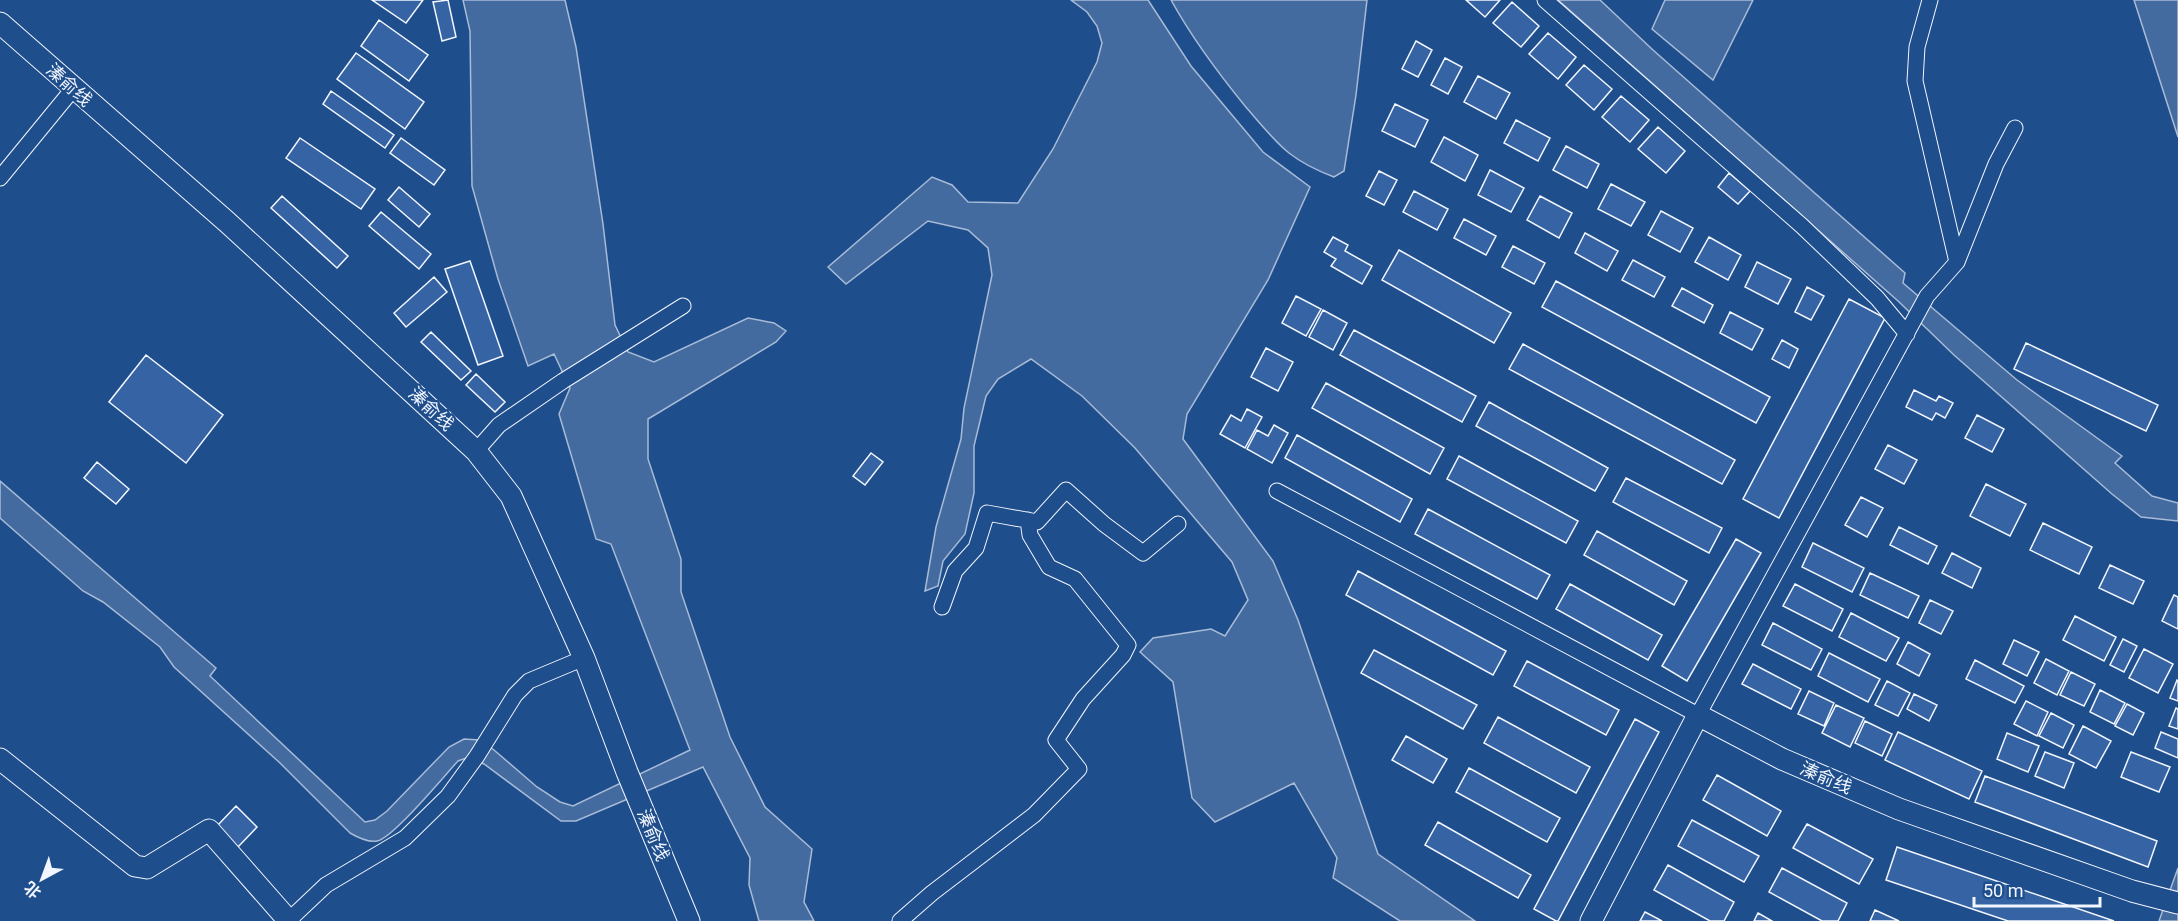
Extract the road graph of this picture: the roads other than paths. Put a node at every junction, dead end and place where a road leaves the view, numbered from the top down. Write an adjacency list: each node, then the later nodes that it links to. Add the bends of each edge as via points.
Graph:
1 (1545, 0): 9 (street, via 1802,226)
2 (1930, 0): 7 (street, via 1917,47 1915,81)
3 (0, 22): 4 (main road, 溱俞线)
4 (73, 89): 6 (street); 10 (main road, 溱俞线, via 227,222)
5 (2015, 128): 7 (street, via 1996,164)
6 (0, 178)
7 (1957, 262): 9 (street, via 1928,296)
8 (683, 306): 10 (street, via 499,425)
9 (1910, 329): 16 (street)
10 (476, 451): 15 (main road, 溱俞线, via 511,496)
11 (1277, 491): 16 (street)
12 (1028, 520): 13 (street, via 1037,522 1066,490 1143,553); 14 (street, via 987,513 976,548 955,571); 21 (street, via 1030,535 1049,567 1075,579 1128,645 1083,699 1056,740 1079,769 1034,815)
13 (1178, 524)
14 (942, 607)
15 (584, 658): 19 (street, via 529,681 515,695 448,796 405,838 326,885); 20 (main road, 溱俞线)
16 (1698, 715): 18 (main road, 溱俞线, via 1782,759 1899,809 2132,891); 22 (main road)
17 (0, 759): 19 (main road, via 135,866 147,868 209,830)
18 (2178, 903)
19 (288, 921)
20 (689, 921)
21 (900, 921)
22 (1591, 921)

